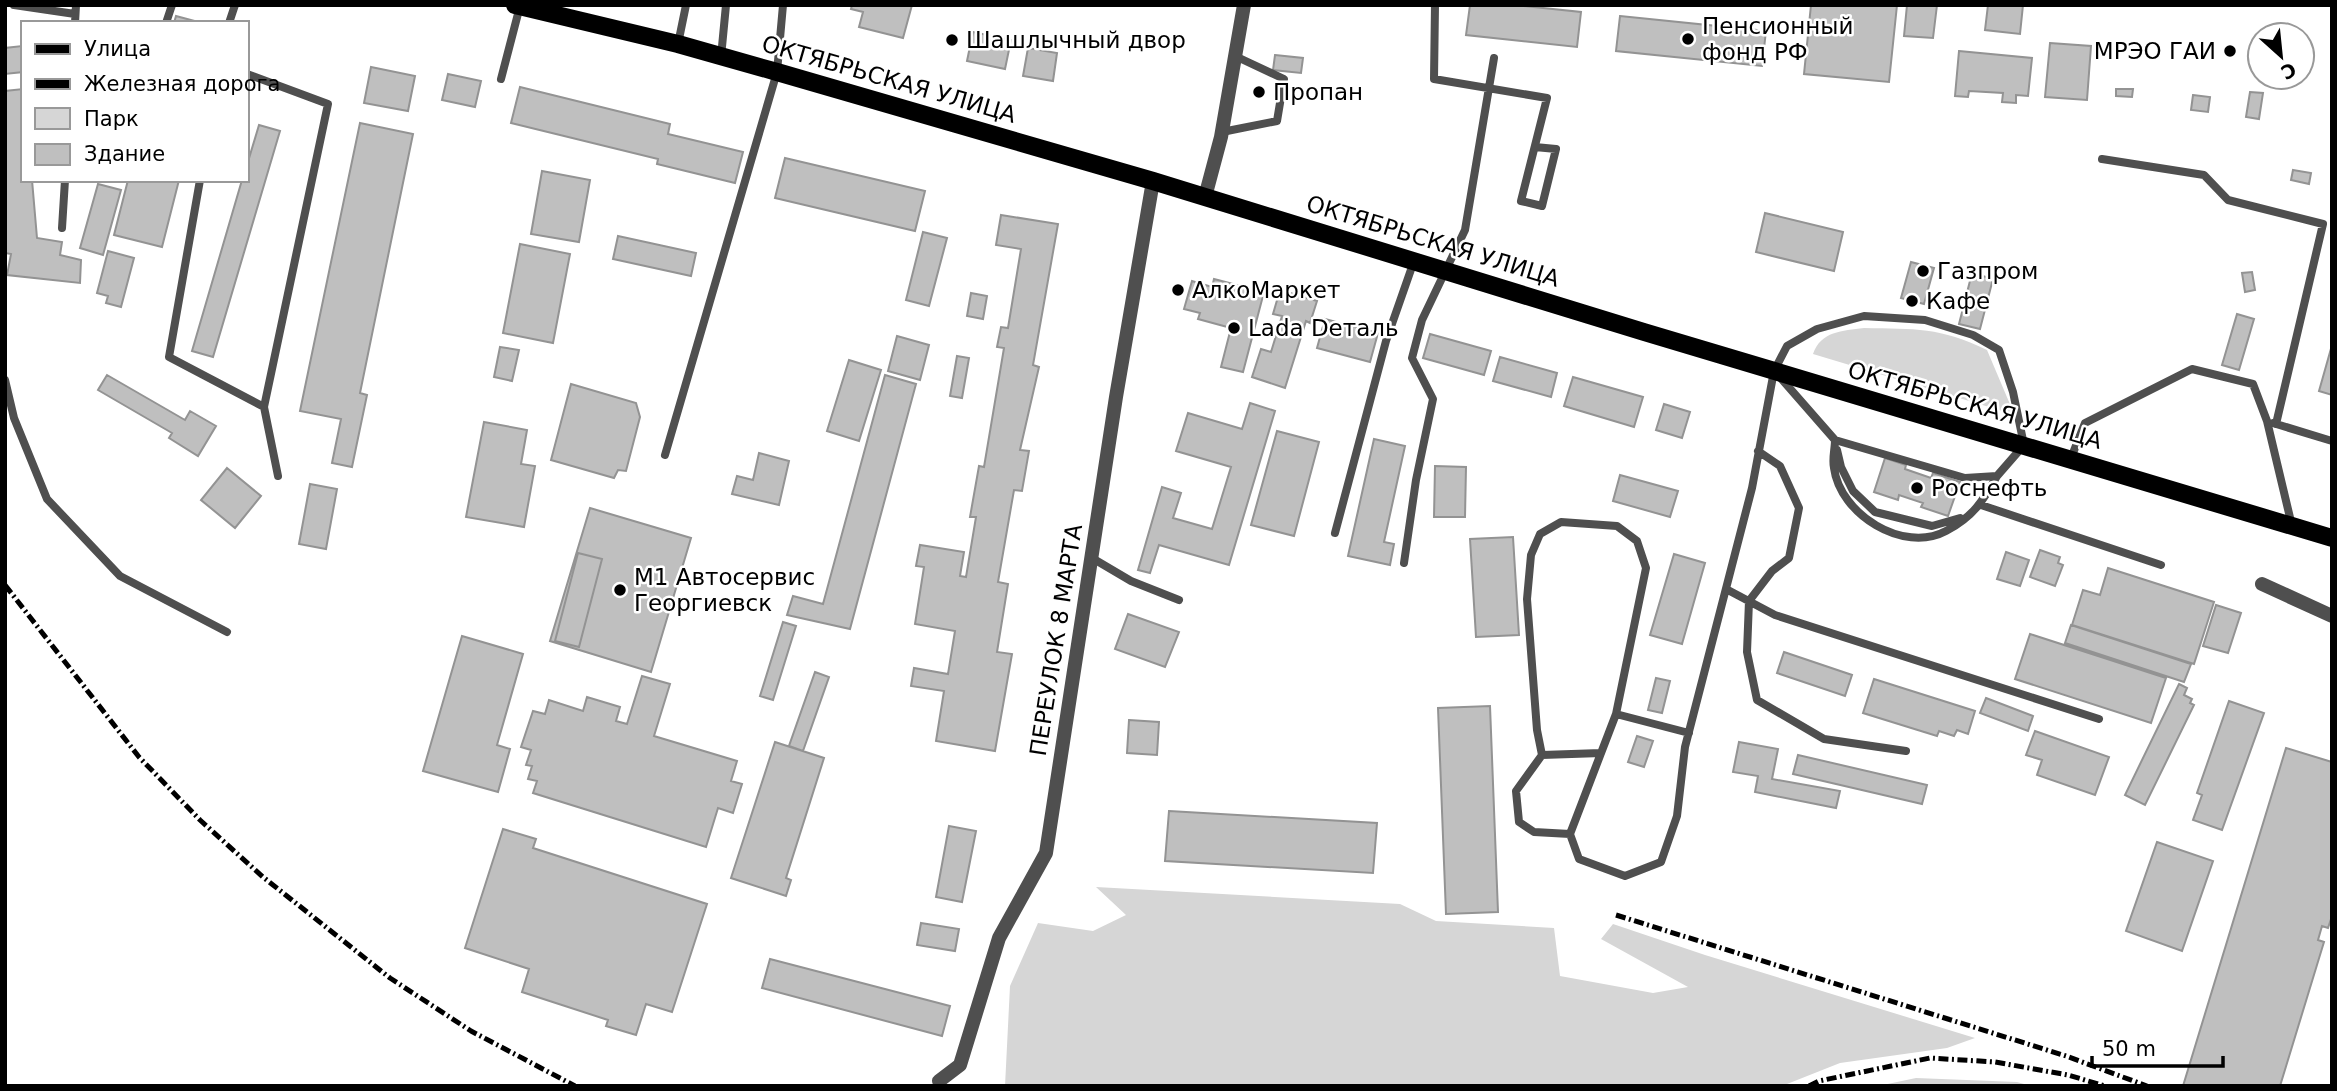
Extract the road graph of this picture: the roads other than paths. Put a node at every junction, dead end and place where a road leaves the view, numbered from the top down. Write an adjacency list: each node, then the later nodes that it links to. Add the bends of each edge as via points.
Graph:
1 (14, 5): 8 (lane)
2 (686, 5): 9 (lane)
3 (726, 5): 11 (lane)
4 (783, 5): 13 (lane)
5 (1244, 5): 10 (street)
6 (1436, 5): 16 (lane, via 1434,79)
7 (518, 6): 9 (main road, ОКТЯБРЬСКАЯ УЛИЦА); 15 (lane)
8 (75, 14)
9 (677, 44): 11 (main road, ОКТЯБРЬСКАЯ УЛИЦА)
10 (1235, 56): 17 (street); 17 (lane, via 1284,79 1277,121)
11 (721, 57): 13 (main road, ОКТЯБРЬСКАЯ УЛИЦА)
12 (1493, 58): 16 (lane)
13 (777, 72): 20 (main road, ОКТЯБРЬСКАЯ УЛИЦА); 35 (lane)
14 (248, 74): 29 (lane, via 328,104)
15 (501, 79)
16 (1488, 89): 18 (lane, via 1547,98); 26 (lane, via 1465,230)
17 (1222, 132): 23 (street)
18 (1535, 147): 18 (lane, via 1521,201 1542,206 1556,149)
19 (2102, 159): 30 (lane, via 2204,175 2228,200 2323,223)
20 (1153, 181): 23 (main road, ОКТЯБРЬСКАЯ УЛИЦА); 44 (street, ПЕРЕУЛОК 8 МАРТА)
21 (65, 182): 24 (lane)
22 (200, 182): 29 (lane, via 169,357)
23 (1205, 197): 25 (main road, ОКТЯБРЬСКАЯ УЛИЦА)
24 (62, 228)
25 (1414, 261): 26 (main road, ОКТЯБРЬСКАЯ УЛИЦА); 42 (lane, via 1386,341)
26 (1446, 271): 27 (main road, ОКТЯБРЬСКАЯ УЛИЦА); 45 (lane, via 1422,320 1412,358 1433,399)
27 (1774, 371): 31 (lane); 33 (main road, ОКТЯБРЬСКАЯ УЛИЦА); 33 (lane, via 1787,346 1817,329 1864,316 1925,320 1973,335 1999,350); 34 (lane)
28 (5, 380): 52 (lane, via 13,418 47,499 120,576)
29 (264, 407): 37 (lane)
30 (2272, 423): 32 (lane); 36 (lane, via 2253,384 2192,369 2085,423); 41 (lane)
31 (1835, 440): 38 (lane, via 1965,478); 40 (lane, via 1853,491 1875,512 1932,526); 40 (lane, via 1833,468 1843,495 1862,517 1887,532 1915,537 1944,533)
32 (2332, 441)
33 (2024, 445): 36 (main road, ОКТЯБРЬСКАЯ УЛИЦА); 38 (lane)
34 (1758, 451): 48 (lane); 50 (lane, via 1780,466 1799,508 1789,558 1772,571)
35 (665, 455)
36 (2071, 458): 41 (main road, ОКТЯБРЬСКАЯ УЛИЦА)
37 (278, 476)
38 (1997, 476): 39 (lane)
39 (1981, 505): 40 (lane); 46 (lane)
40 (1970, 516)
41 (2292, 526): 43 (main road, ОКТЯБРЬСКАЯ УЛИЦА)
42 (1335, 533)
43 (2332, 538)
44 (1092, 558): 49 (lane, via 1131,581); 60 (street, ПЕРЕУЛОК 8 МАРТА, via 1046,853 999,938 960,1065)
45 (1404, 563)
46 (2161, 565)
47 (2262, 584): 51 (street)
48 (1726, 589): 50 (lane); 55 (lane)
49 (1179, 600)
50 (1749, 601): 54 (lane, via 1775,615); 56 (lane, via 1747,652 1757,700 1824,738)
51 (2332, 616)
52 (227, 632)
53 (1616, 714): 55 (lane); 57 (lane); 58 (lane, via 1646,568 1637,541 1617,526 1561,522 1540,534 1531,555 1527,599)
54 (2099, 719)
55 (1689, 733): 59 (lane, via 1677,816 1661,862 1625,876 1579,859)
56 (1906, 751)
57 (1601, 753): 58 (lane); 59 (lane)
58 (1542, 755): 59 (lane, via 1516,791 1519,822 1534,832)
59 (1570, 834)
60 (939, 1081)

